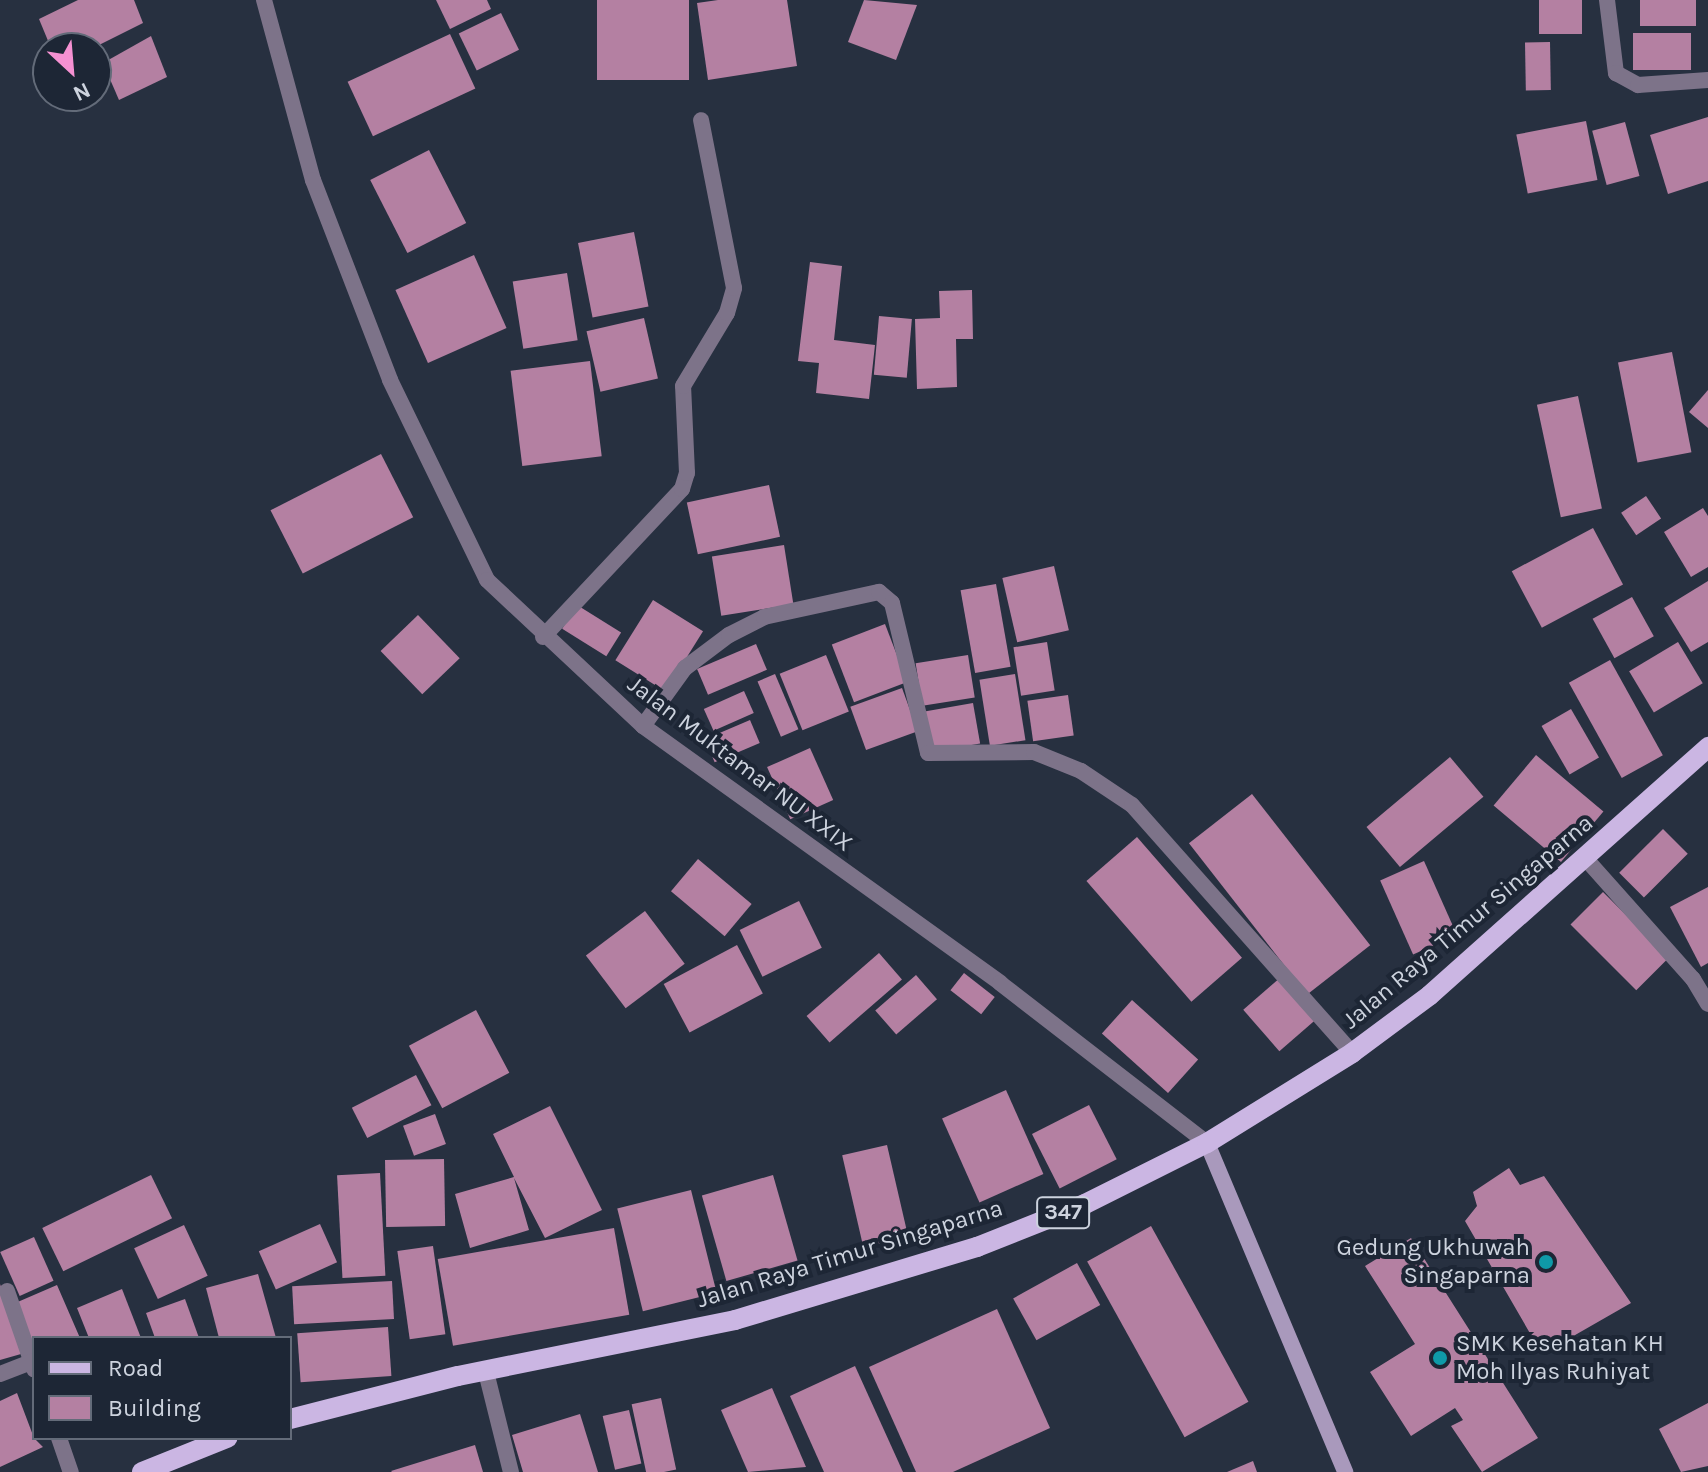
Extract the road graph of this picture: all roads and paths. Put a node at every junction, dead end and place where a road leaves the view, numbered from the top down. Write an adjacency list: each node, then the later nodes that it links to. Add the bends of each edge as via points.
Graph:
1 (264, 0): 5 (street, Jalan Muktamar NU XXIX, via 313,180 390,380 487,580)
2 (1607, 0): 3 (street, via 1616,73 1638,85)
3 (1708, 80)
4 (701, 120): 5 (street, via 734,288 727,313 683,386 687,473 682,489 606,564)
5 (543, 637): 6 (street, Jalan Muktamar NU XXIX)
6 (643, 726): 10 (street, via 685,668 729,635 764,617 879,592 892,603 928,753 1034,752 1081,771 1132,805); 11 (street, Jalan Muktamar NU XXIX, via 1000,983)
7 (1708, 747): 8 (main road, Jalan Raya Timur Singaparna / 347)
8 (1586, 859): 9 (street, via 1693,979); 10 (main road, Jalan Raya Timur Singaparna / 347, via 1430,995)
9 (1708, 1004)
10 (1352, 1053): 11 (main road, Jalan Raya Timur Singaparna / 347)
11 (1207, 1143): 15 (main road, Jalan Raya Timur Singaparna / 347, via 1085,1204 977,1247 735,1320); 23 (main road)
12 (7, 1291): 13 (street)
13 (32, 1363)
14 (32, 1366): 16 (street)
15 (486, 1372): 17 (main road, Jalan Raya Timur Singaparna / 347); 22 (street)
16 (0, 1374)
17 (292, 1419)
18 (60, 1440): 20 (street)
19 (222, 1440): 21 (main road)
20 (71, 1472)
21 (142, 1472)
22 (511, 1472)
23 (1345, 1472)

